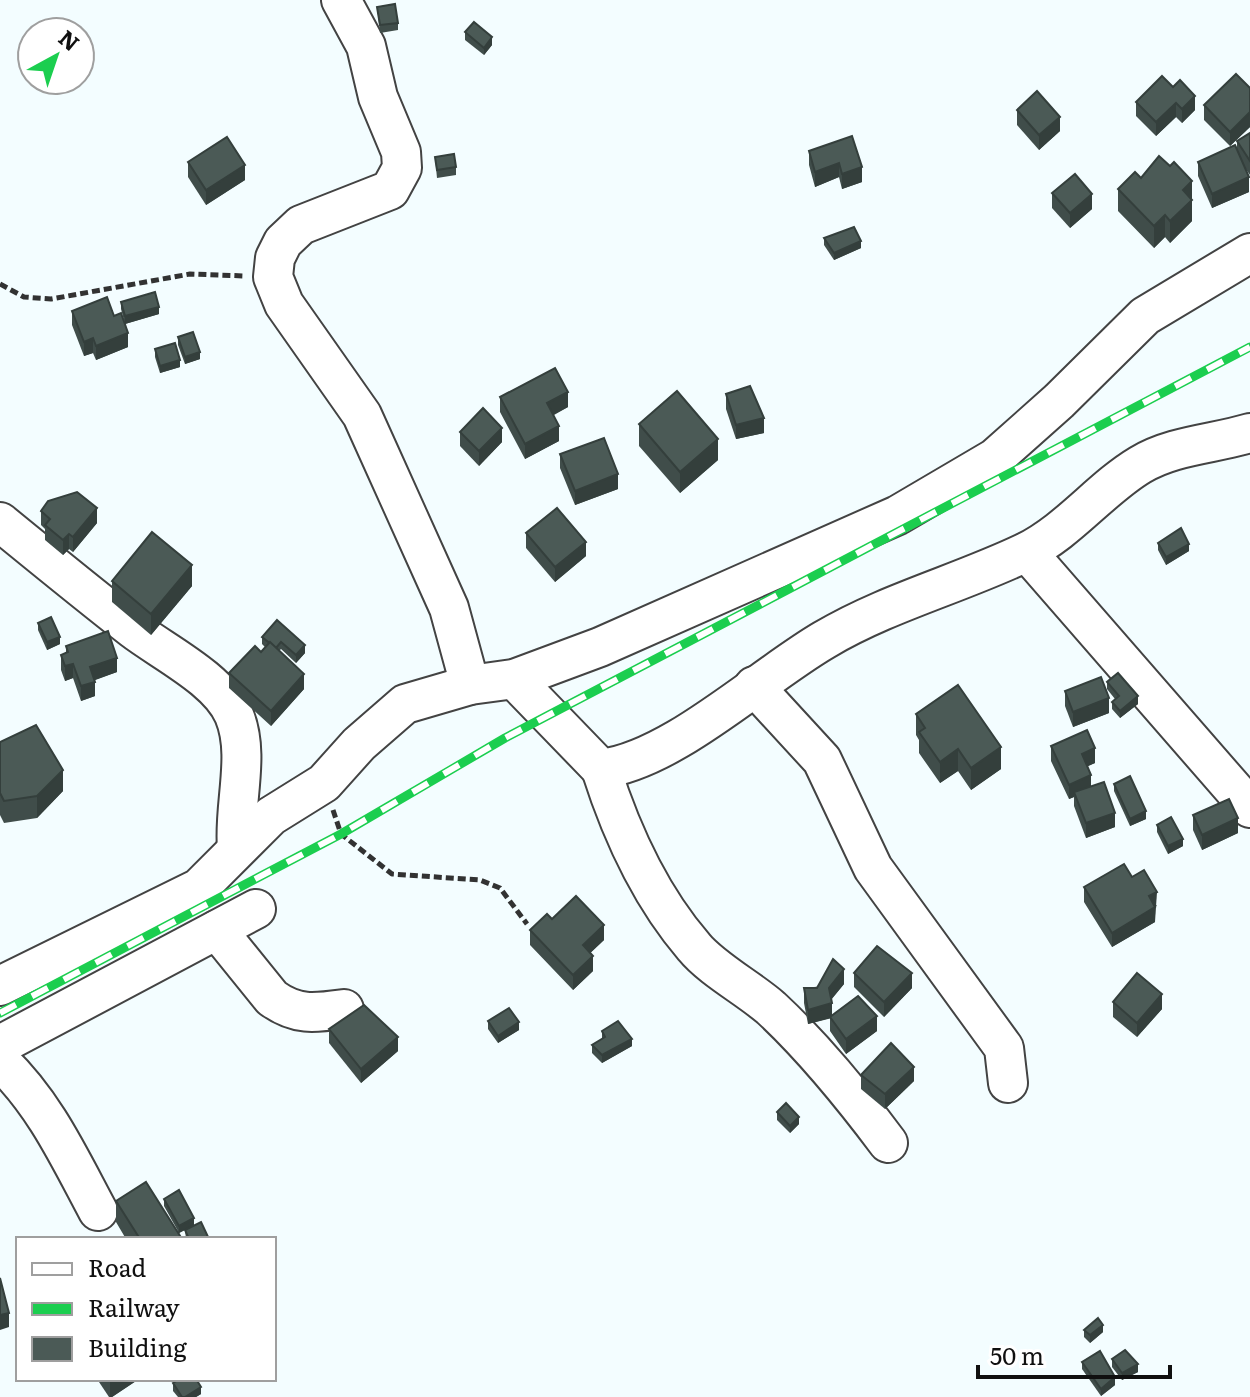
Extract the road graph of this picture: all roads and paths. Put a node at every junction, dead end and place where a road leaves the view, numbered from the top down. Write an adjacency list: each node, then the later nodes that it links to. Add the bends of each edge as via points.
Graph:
1 (341, 0): 3 (street, via 366,46 402,168 390,190 301,225 283,242)
2 (1250, 253): 8 (street, via 1145,316 995,458 898,515 679,614)
3 (273, 277): 4 (path, via 190,274 51,299 24,297); 9 (street, via 284,304 362,415 449,608)
4 (0, 284)
5 (1250, 433): 7 (street, via 1188,445 1140,465)
6 (0, 522): 14 (street, via 191,669 234,714 241,745 234,819)
7 (1027, 552): 10 (street, via 828,637); 13 (street)
8 (514, 679): 9 (street); 11 (street)
9 (470, 685): 12 (street, via 405,704)
10 (754, 686): 11 (street, via 626,766); 22 (street, via 822,760 873,868 1004,1048)
11 (601, 769): 23 (street, via 621,831 696,950 794,1031)
12 (324, 783): 14 (street, via 271,816); 16 (path, via 341,834 392,874 480,880 500,888)
13 (1250, 808)
14 (237, 848): 18 (street, via 199,888)
15 (256, 909): 17 (street)
16 (527, 924)
17 (217, 930): 19 (street, via 283,1006 304,1014); 20 (street)
18 (0, 986)
19 (344, 1009)
20 (0, 1045)
21 (0, 1061): 24 (street, via 50,1121)
22 (1008, 1083)
23 (888, 1143)
24 (98, 1211)

